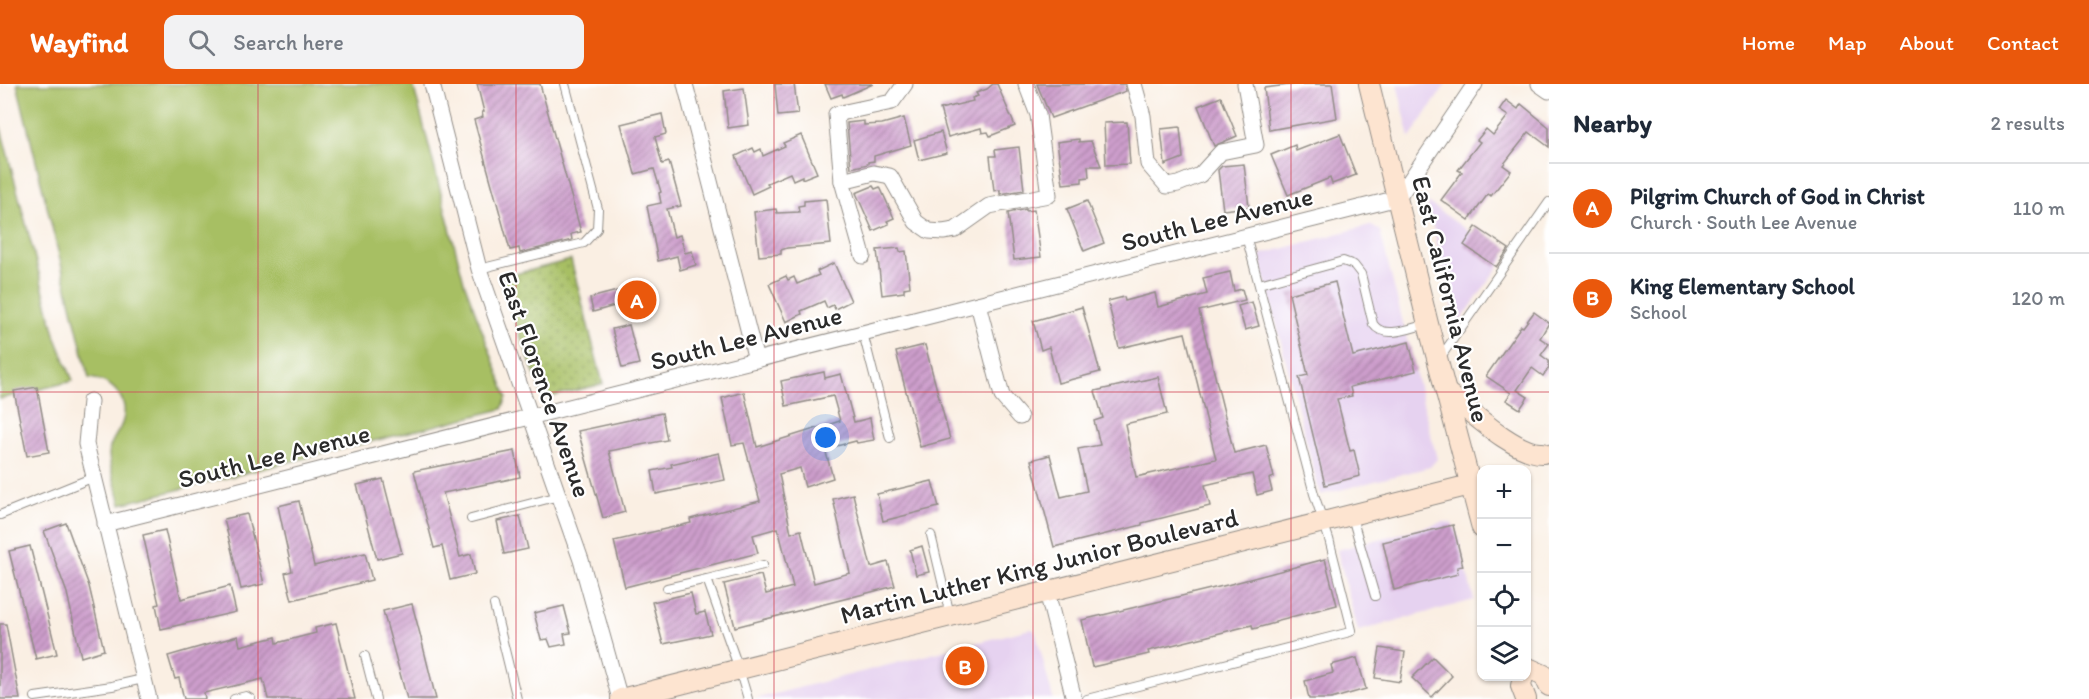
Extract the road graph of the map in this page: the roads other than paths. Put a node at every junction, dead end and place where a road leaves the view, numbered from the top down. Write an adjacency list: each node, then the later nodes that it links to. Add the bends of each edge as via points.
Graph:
1 (432, 84): 17 (street, East Florence Avenue)
2 (565, 84): 17 (lane, via 598,209 597,229 584,243)
3 (685, 84): 22 (street)
4 (905, 84): 12 (street, via 892,102 836,114)
5 (1026, 84): 12 (street, via 1038,115 1049,195 989,206 955,230 929,231 916,222 890,176 874,173)
6 (1134, 84): 7 (street, via 1143,116 1148,164 1167,186 1200,175 1221,152 1256,145)
7 (1245, 84)
8 (1369, 84): 13 (street, East California Avenue)
9 (1475, 84): 13 (street)
10 (1539, 84): 11 (street)
11 (1549, 91)
12 (842, 180): 16 (street)
13 (1398, 198): 15 (street, South Lee Avenue); 20 (street, East California Avenue)
14 (1549, 202): 23 (lane)
15 (1246, 236): 18 (lane); 19 (street, South Lee Avenue)
16 (863, 256)
17 (479, 269): 26 (street, East Florence Avenue)
18 (1259, 284): 20 (lane, via 1343,261 1354,265 1361,274 1377,330 1385,333); 38 (lane)
19 (978, 304): 21 (street, South Lee Avenue); 27 (street, via 1002,396)
20 (1428, 324): 23 (street, East California Avenue)
21 (863, 333): 22 (street, South Lee Avenue); 28 (lane)
22 (756, 360): 26 (street, South Lee Avenue)
23 (1437, 362): 24 (street, East California Avenue)
24 (1446, 392): 29 (street, via 1518,447 1535,453); 32 (street, East California Avenue)
25 (90, 401): 31 (street, via 86,444)
26 (532, 416): 33 (street, East Florence Avenue); 39 (street, South Lee Avenue)
27 (1020, 417)
28 (890, 438)
29 (1546, 448): 30 (street)
30 (1530, 465)
31 (94, 477): 34 (lane); 39 (street)
32 (1476, 484): 35 (street, Martin Luther King Junior Boulevard); 37 (street, East California Avenue)
33 (559, 496): 36 (lane); 60 (street, East Florence Avenue)
34 (0, 515)
35 (1351, 515): 38 (street, Martin Luther King Junior Boulevard); 45 (lane)
36 (471, 519)
37 (1481, 519)
38 (1324, 522): 44 (street, Martin Luther King Junior Boulevard); 63 (lane, via 1351,631)
39 (105, 524): 51 (street)
40 (931, 535): 47 (lane)
41 (763, 565): 42 (lane)
42 (707, 579): 43 (lane); 49 (lane)
43 (667, 588)
44 (1047, 592): 47 (street, Martin Luther King Junior Boulevard); 62 (street)
45 (1376, 597)
46 (494, 605): 59 (lane)
47 (951, 616): 49 (street, Martin Luther King Junior Boulevard)
48 (365, 656): 58 (lane)
49 (739, 669): 60 (street, Martin Luther King Junior Boulevard); 61 (lane)
50 (1531, 669): 53 (street, via 1544,675)
51 (143, 679): 54 (lane); 55 (street)
52 (1522, 681): 64 (street)
53 (1549, 686)
54 (35, 698)
55 (148, 699)
56 (234, 699): 57 (lane)
57 (251, 699)
58 (376, 699)
59 (517, 699)
60 (620, 699)
61 (748, 699)
62 (1074, 699)
63 (1087, 699)
64 (1526, 699)

